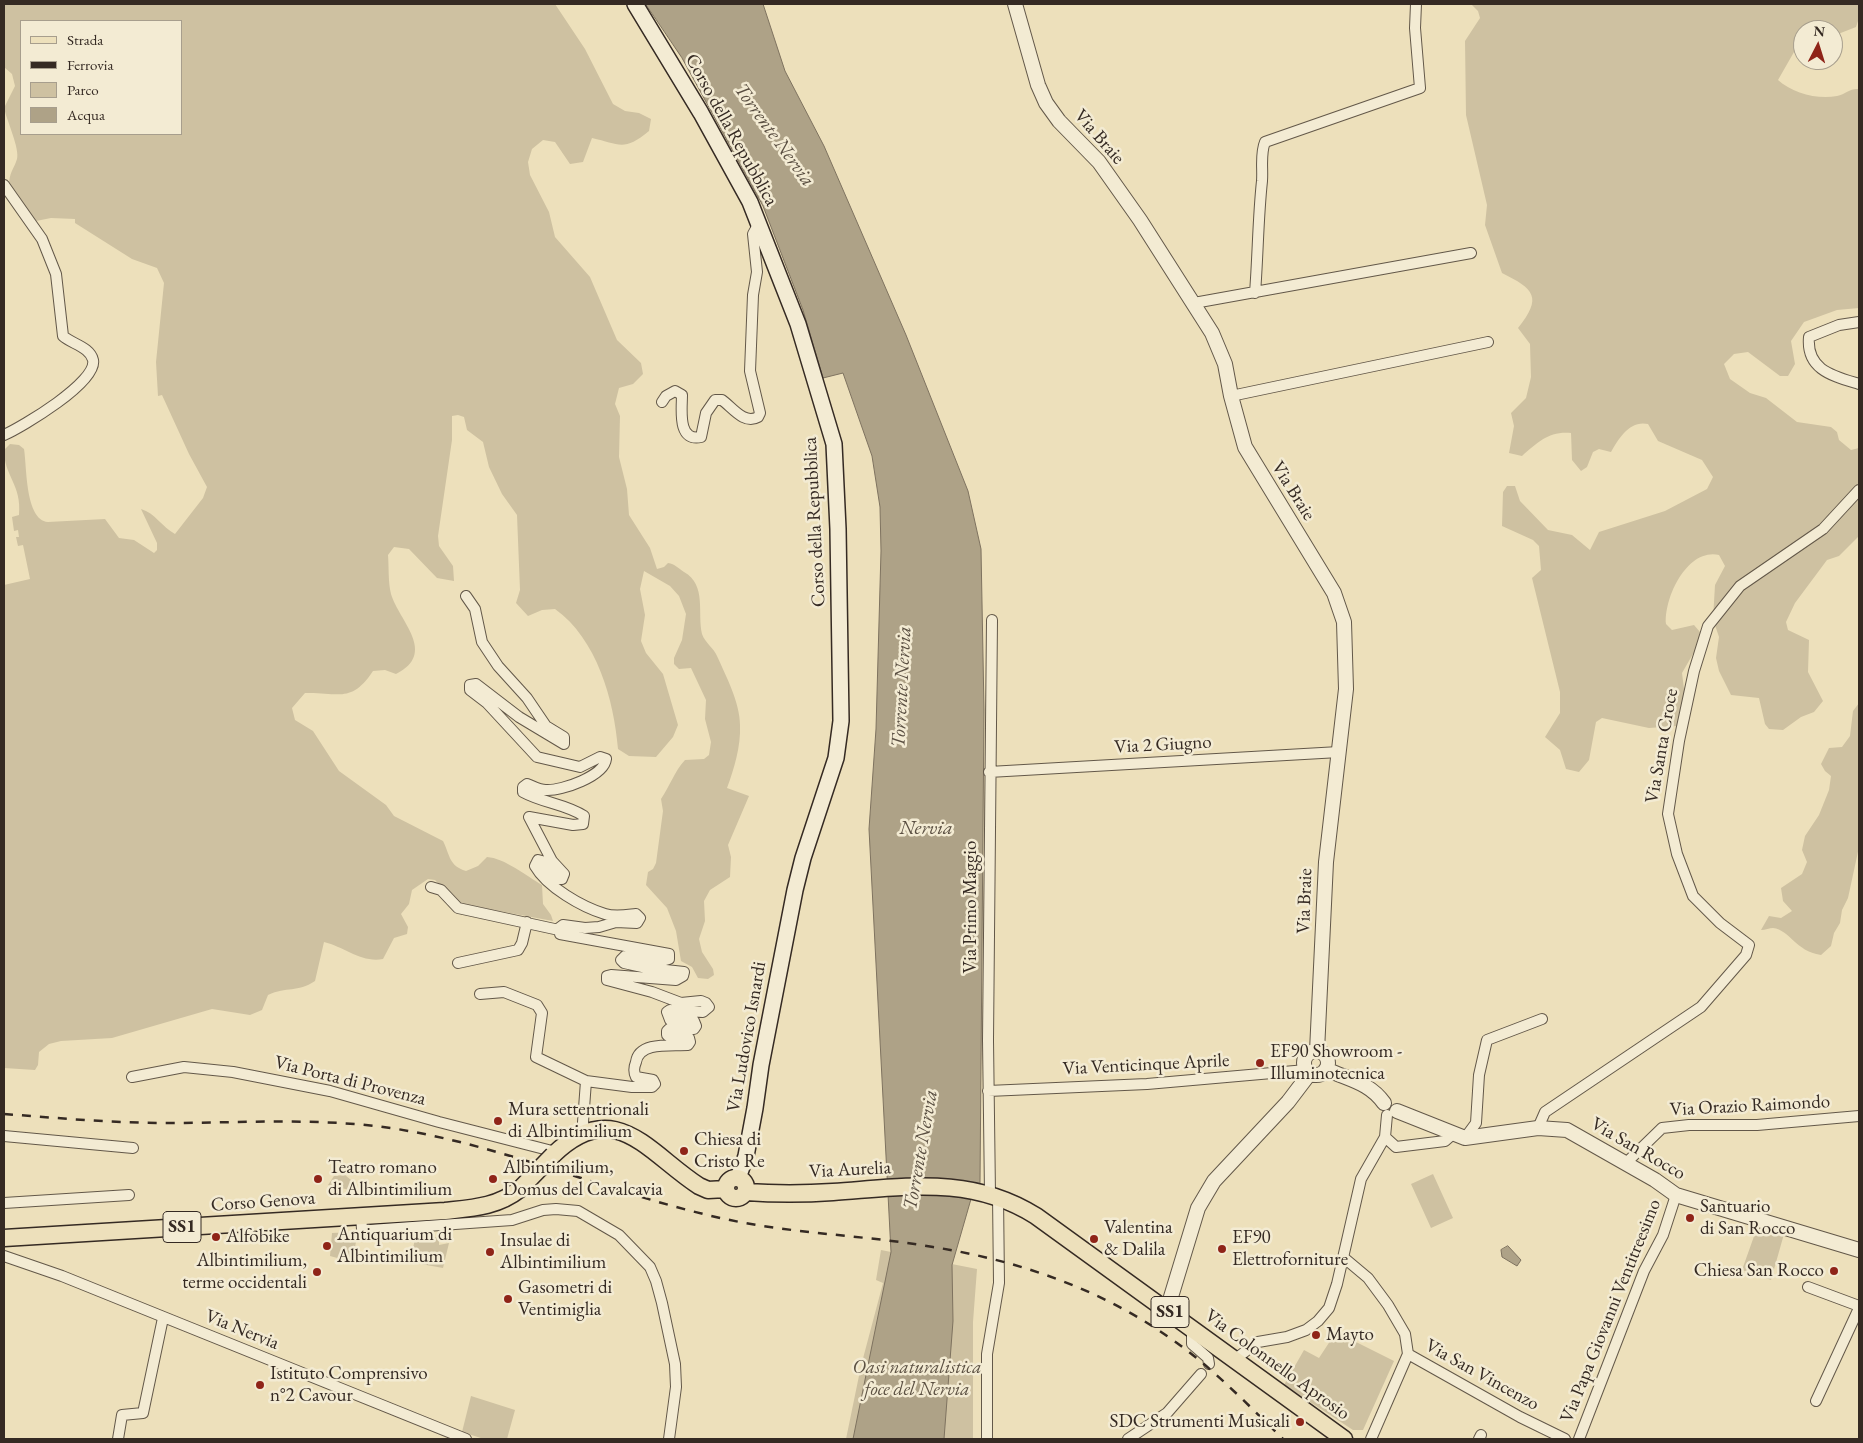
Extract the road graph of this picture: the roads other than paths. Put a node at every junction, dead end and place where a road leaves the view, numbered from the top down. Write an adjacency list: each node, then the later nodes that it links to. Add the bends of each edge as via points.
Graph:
1 (635, 4): 5 (main road, Corso della Repubblica, via 701,113)
2 (1015, 4): 8 (street, Via Braie, via 1046,103 1099,162)
3 (1416, 4): 7 (street, via 1420,88 1265,142 1258,207)
4 (4, 185): 14 (street, via 42,239 56,274 63,336 89,352 93,364 90,372 66,396 25,426)
5 (759, 223): 13 (street, via 753,234 757,272 750,371 760,412 758,417 747,418 722,400 716,400 706,413 700,437 694,438 682,425 682,395 675,391); 22 (main road, Corso della Repubblica, via 798,324 834,444 838,529 841,721 836,758 802,858)
6 (1471, 253): 7 (street)
7 (1255, 292): 8 (street)
8 (1194, 303): 12 (street, Via Braie, via 1225,364)
9 (1859, 322): 11 (street, via 1839,325 1809,337 1808,350 1817,366 1836,377)
10 (1488, 342): 12 (street)
11 (1859, 384)
12 (1231, 396): 18 (street, Via Braie, via 1245,447 1334,593 1344,622 1346,689)
13 (662, 402)
14 (4, 435)
15 (1859, 490): 35 (street, Via Santa Croce, via 1823,529 1740,586 1708,626 1694,671 1668,814 1677,854 1692,896 1720,923 1749,944 1746,955 1701,1007 1545,1112)
16 (466, 596): 23 (street, via 475,609 482,642 498,666 527,698 541,721 564,737 564,744 519,717 476,684 470,685 470,690 487,703 537,757 580,767 600,756 606,759 602,770 596,774 562,788 546,790 529,784 524,786 523,792 535,799 574,809 585,819 582,825 573,825 528,817 564,876 558,879 541,860 536,861 535,866 563,894 605,914 636,914 640,919 637,923 616,922 585,928 564,924)
17 (992, 620): 19 (street, Via Primo Maggio)
18 (1339, 752): 19 (street, Via 2 Giugno); 27 (street, Via Braie, via 1326,862)
19 (989, 772): 32 (street, Via Primo Maggio)
20 (431, 887): 21 (street, via 441,890 458,908)
21 (527, 922): 23 (street); 24 (street, via 518,950)
22 (788, 924): 43 (main road, Via Ludovico Isnardi)
23 (559, 930): 31 (street, via 563,936 669,954 669,959 662,961 625,956 621,960 648,968 684,972 676,980 611,975 607,980 681,1003 701,1001 708,1007 703,1012 667,1012 670,1020 694,1021 696,1026 692,1029 667,1031 670,1037 689,1038 688,1045 654,1046 636,1057 636,1077 653,1080 654,1086 632,1087)
24 (458, 964)
25 (480, 994): 31 (street, via 504,992 537,1005 542,1013 536,1057)
26 (1542, 1019): 38 (street, via 1487,1040 1478,1075 1476,1123)
27 (1317, 1051): 28 (street, via 1327,1058); 29 (street, via 1306,1057 1304,1064)
28 (1326, 1069): 29 (street, via 1316,1075); 33 (street, via 1367,1084)
29 (1308, 1072): 32 (street, Via Venticinque Aprile, via 1147,1084); 55 (street, via 1288,1102 1214,1181 1198,1208)
30 (132, 1078): 41 (street, Via Porta di Provenza, via 184,1067 233,1072 330,1091)
31 (586, 1081): 36 (street, via 583,1122)
32 (988, 1090): 45 (street, Via Primo Maggio)
33 (1389, 1110): 38 (street); 39 (street)
34 (1859, 1116): 42 (street, Via Orazio Raimondo, via 1757,1125 1662,1128)
35 (1538, 1128): 38 (street, Via San Rocco); 42 (street, Via San Rocco, via 1567,1130)
36 (586, 1133): 41 (main road, SS1); 43 (main road, SS1, via 609,1130 630,1134 698,1186 708,1190 726,1190 735,1198 741,1197)
37 (4, 1136): 40 (street)
38 (1459, 1136): 39 (street, via 1445,1141 1396,1147)
39 (1385, 1137): 52 (street, via 1361,1179)
40 (133, 1148)
41 (554, 1153): 48 (main road, Corso Genova / SS1, bridge, via 520,1188 504,1200 486,1206)
42 (1626, 1162): 46 (street, Via San Rocco)
43 (743, 1184): 45 (main road, Via Aurelia / SS1, via 782,1194 935,1186)
44 (129, 1194): 47 (street)
45 (991, 1194): 55 (main road, Via Colonnello Aprosio / SS1, via 1036,1216); 67 (street, Via Primo Maggio, via 999,1283 987,1354)
46 (1676, 1195): 50 (street, Via San Rocco); 71 (street, Via Papa Giovanni Ventitreesimo, via 1663,1235 1644,1271)
47 (4, 1203)
48 (361, 1217): 49 (main road, Corso Genova / SS1); 66 (street, via 362,1229 370,1230 512,1220 542,1210 571,1209 619,1236 650,1267 660,1296 675,1364 676,1387)
49 (4, 1238)
50 (1859, 1250)
51 (4, 1256): 56 (street, Via Nervia)
52 (1343, 1257): 58 (street, via 1368,1278 1388,1305 1405,1334); 59 (street, via 1329,1308 1318,1321 1306,1330 1251,1346)
53 (1808, 1287): 54 (street)
54 (1859, 1307): 62 (street)
55 (1167, 1310): 57 (main road, Via Colonnello Aprosio / SS1)
56 (163, 1318): 64 (street, via 143,1413 122,1415); 65 (street, Via Nervia)
57 (1192, 1329): 59 (main road, Via Colonnello Aprosio / SS1); 60 (street, via 1192,1344 1208,1358)
58 (1408, 1354): 63 (street, Via San Vincenzo); 70 (street)
59 (1234, 1360): 69 (main road, Via Colonnello Aprosio / SS1)
60 (1209, 1364)
61 (1201, 1374): 68 (street, via 1167,1413)
62 (1816, 1401)
63 (1560, 1438)
64 (118, 1439)
65 (466, 1439)
66 (669, 1439)
67 (987, 1439)
68 (1128, 1439)
69 (1344, 1439)
70 (1372, 1439)
71 (1579, 1439)

